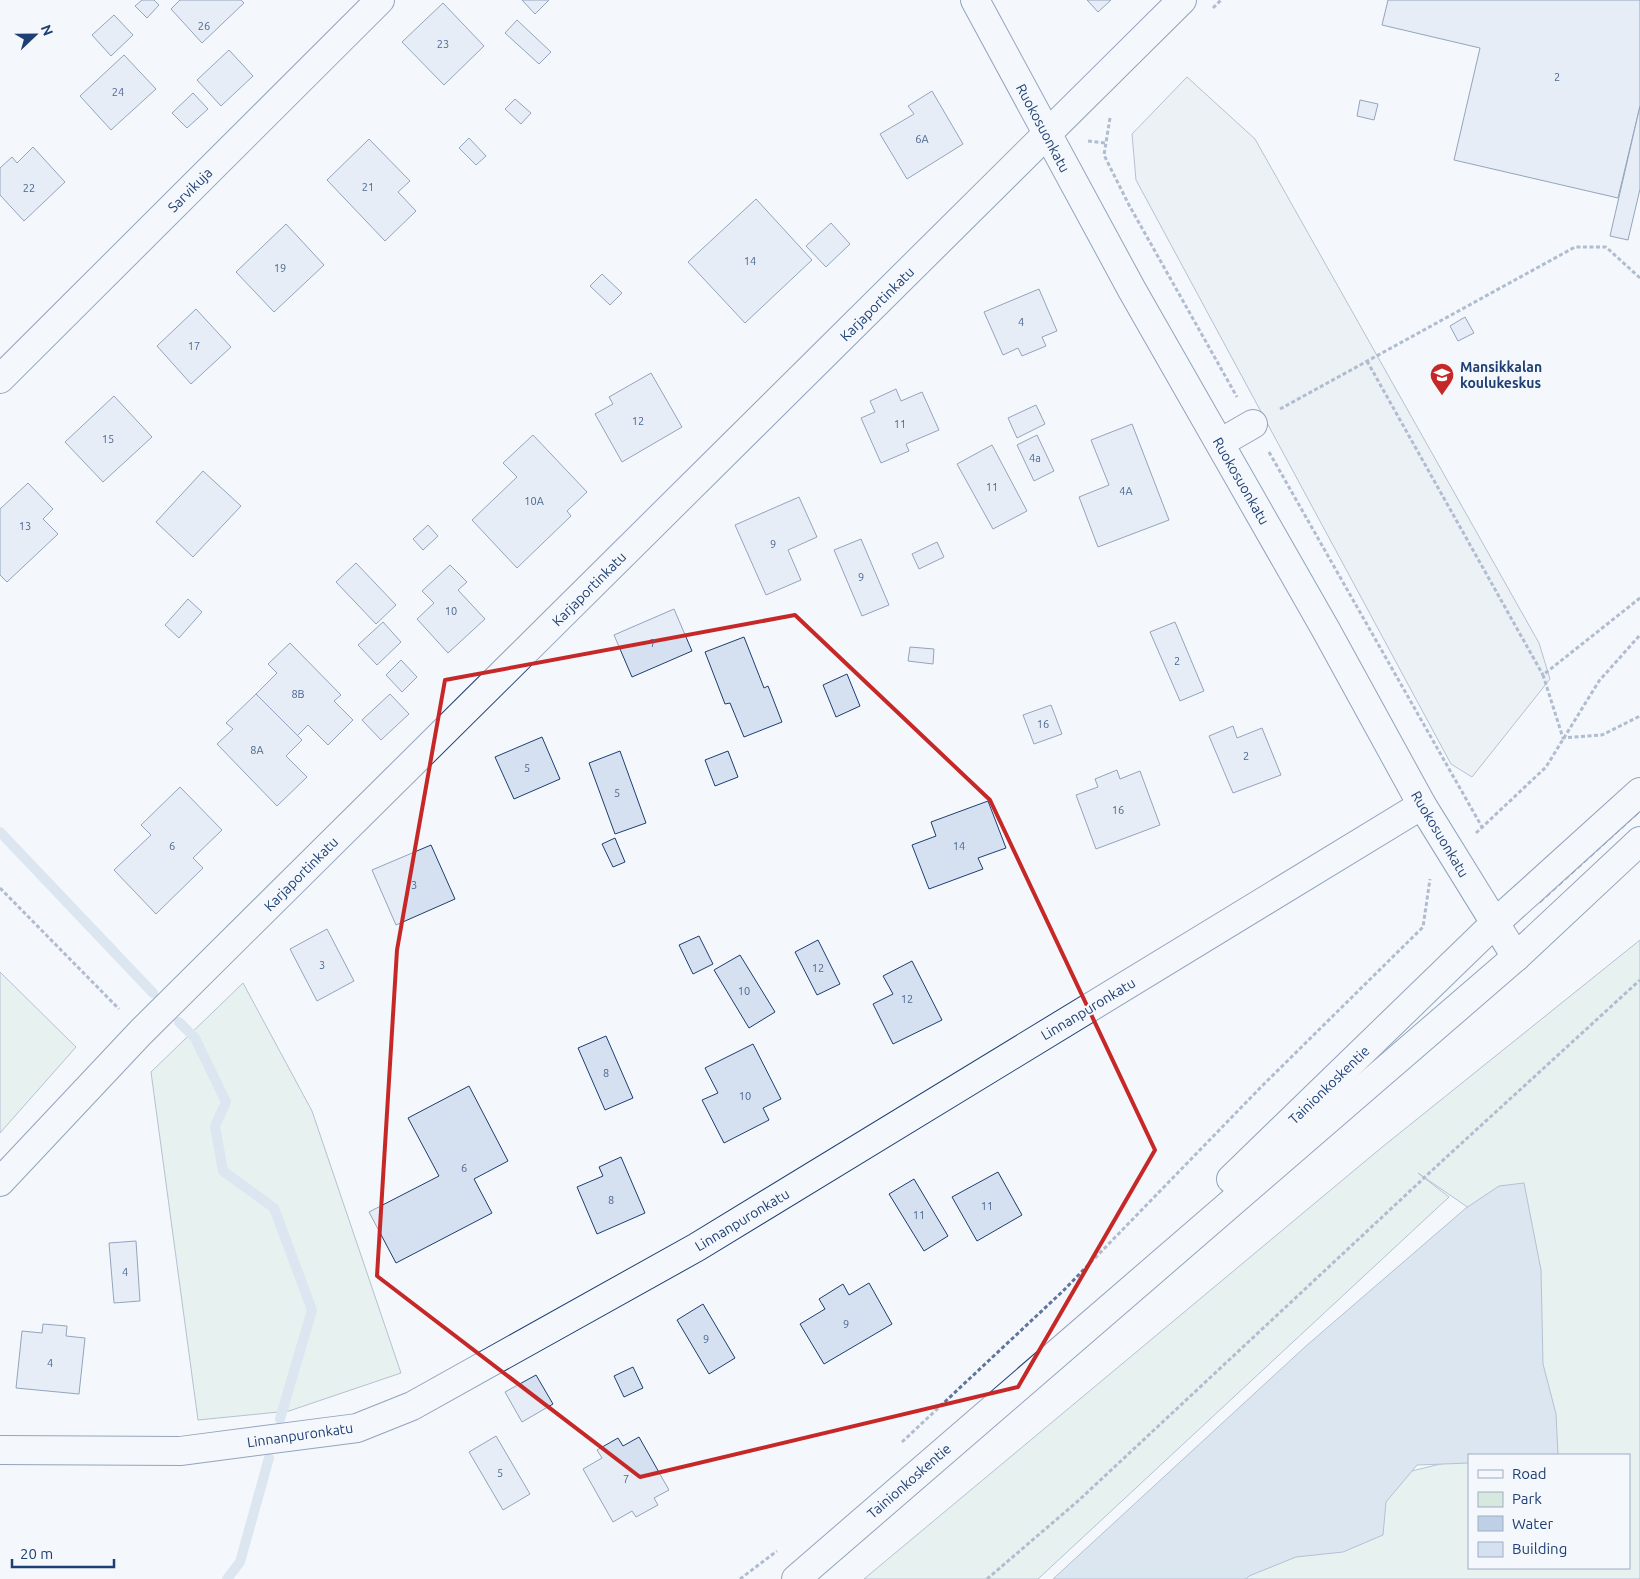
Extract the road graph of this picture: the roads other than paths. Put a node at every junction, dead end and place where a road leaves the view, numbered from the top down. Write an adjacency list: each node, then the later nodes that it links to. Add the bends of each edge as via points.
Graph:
1 (380, 0): 5 (street, Sarvikuja)
2 (975, 0): 4 (street, Ruokosuonkatu)
3 (1182, 0): 4 (street, Karjaportinkatu)
4 (1047, 136): 7 (street, Ruokosuonkatu); 13 (street, Karjaportinkatu, via 141,1032)
5 (0, 379)
6 (1253, 424): 7 (street)
7 (1220, 443): 9 (street, Ruokosuonkatu)
8 (1640, 792): 11 (street, Tainionkoskentie)
9 (1422, 805): 11 (street, Ruokosuonkatu); 15 (street, Linnanpuronkatu, via 697,1247 412,1406 357,1428 180,1451)
10 (1640, 841): 12 (street, Tainionkoskentie)
11 (1495, 923): 12 (street, Ruokosuonkatu); 14 (street, Tainionkoskentie)
12 (1516, 957): 14 (street, Tainionkoskentie)
13 (0, 1182)
14 (1022, 1382): 16 (street, Tainionkoskentie)
15 (0, 1450)
16 (796, 1579)

